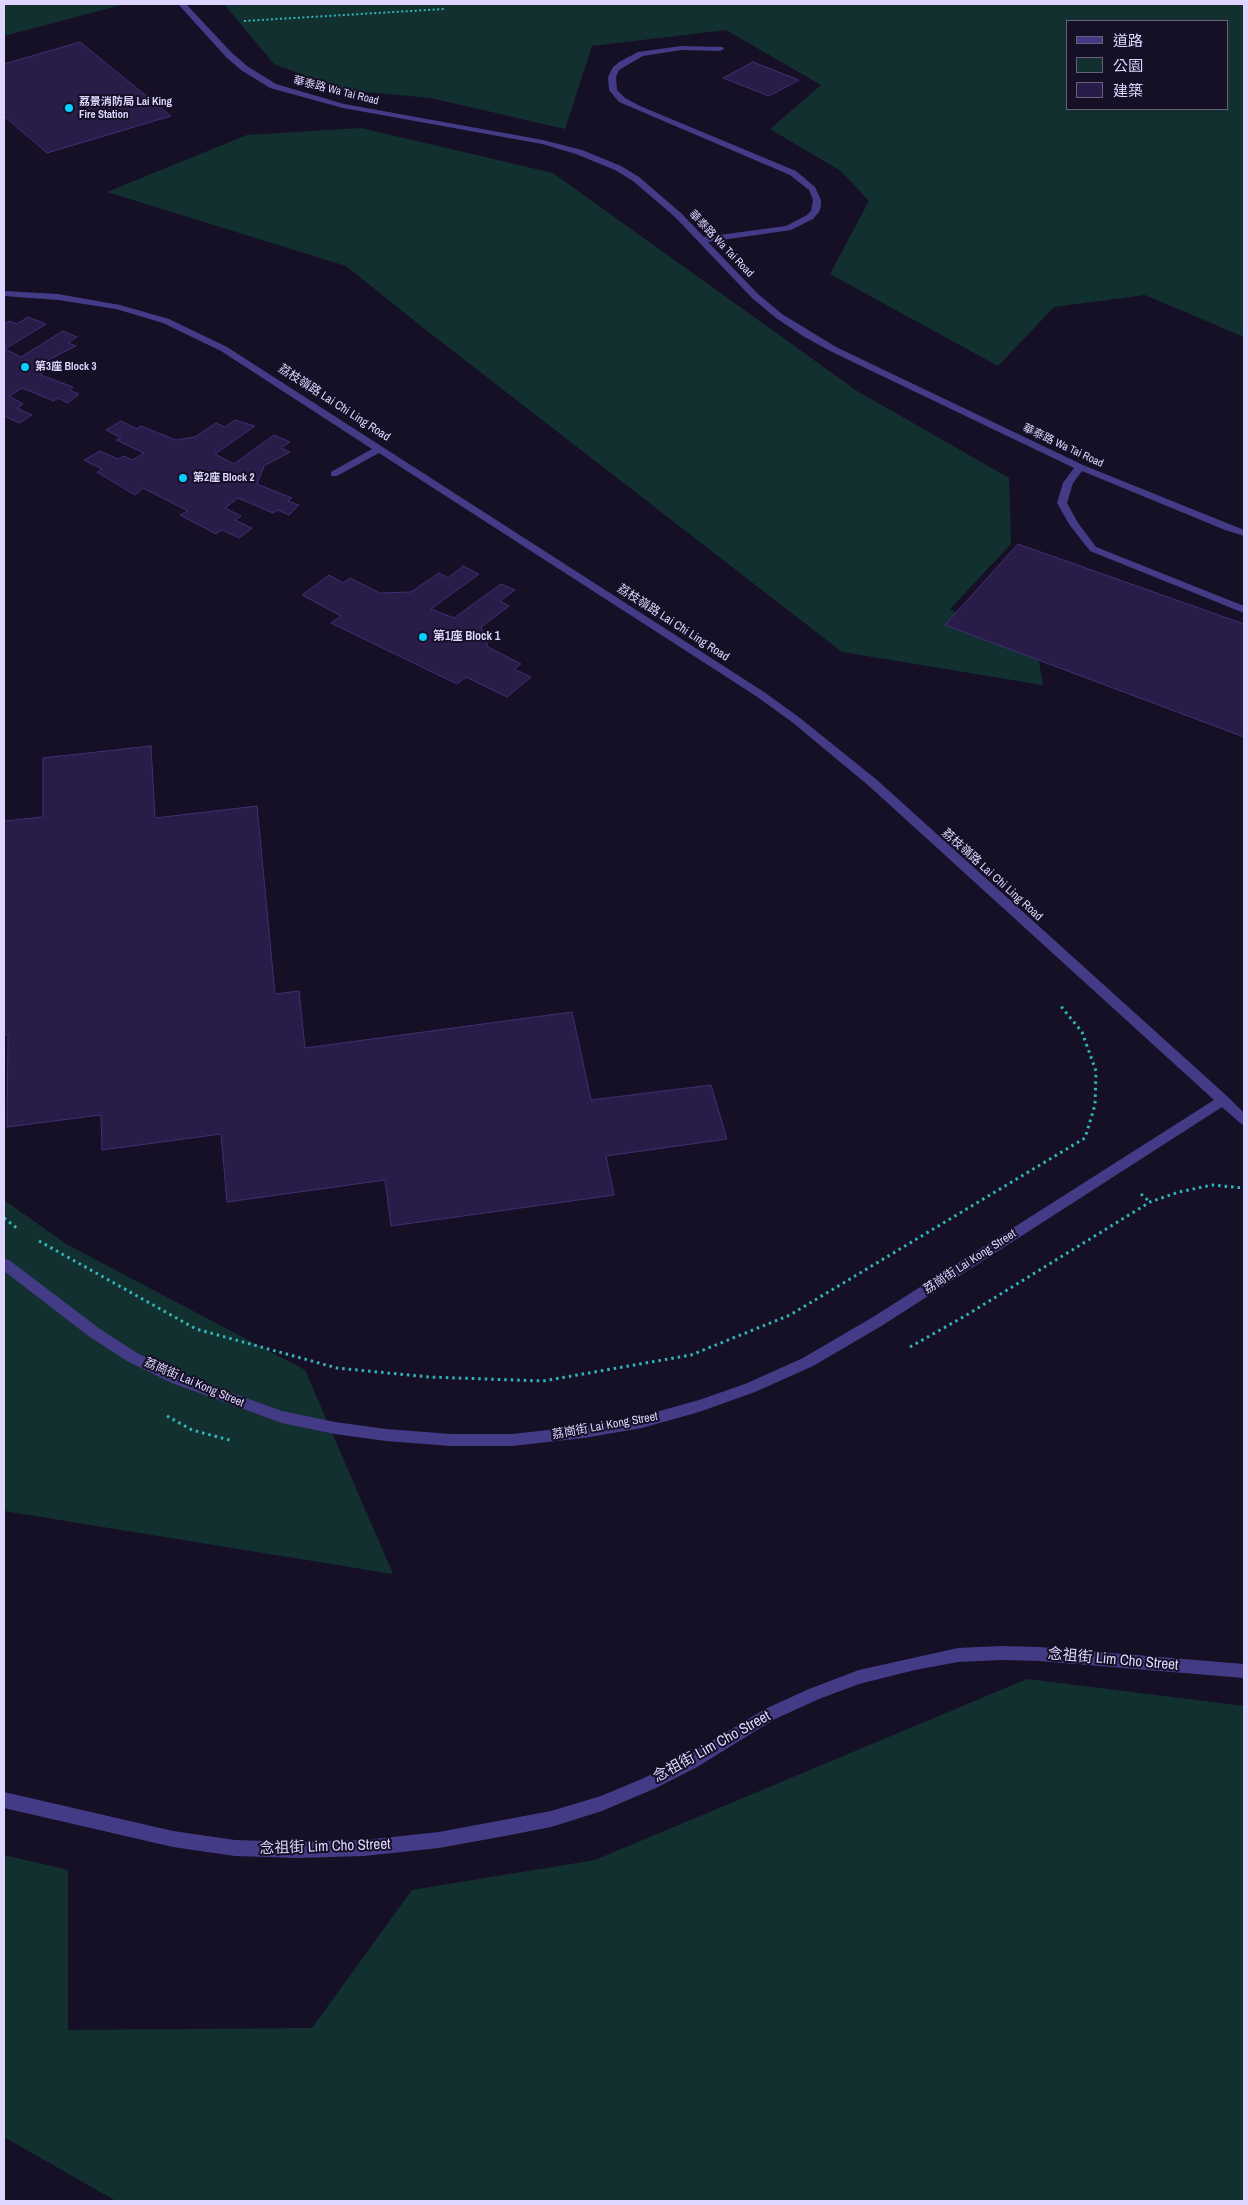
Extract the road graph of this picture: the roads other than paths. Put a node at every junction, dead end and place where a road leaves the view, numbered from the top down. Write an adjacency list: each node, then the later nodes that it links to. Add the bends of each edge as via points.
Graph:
1 (182, 4): 3 (street, 華泰路 Wa Tai Road, via 229,55 273,86 343,106 507,134 579,152 636,179)
2 (720, 49): 3 (street, via 681,48 641,54 616,69 612,76 613,90 628,104 793,173 812,189 817,206 810,217 788,228)
3 (702, 240): 6 (street, 華泰路 Wa Tai Road, via 755,296 806,334)
4 (4, 293): 5 (street, 荔枝嶺路 Lai Chi Ling Road, via 87,300 166,321 224,349)
5 (380, 448): 7 (street); 10 (street, 荔枝嶺路 Lai Chi Ling Road, via 796,720 872,783)
6 (1080, 467): 8 (street, 華泰路 Wa Tai Road); 9 (street, via 1068,483 1062,503 1093,549)
7 (334, 474)
8 (1244, 533)
9 (1244, 610)
10 (1224, 1100): 11 (street, 荔枝嶺路 Lai Chi Ling Road); 12 (street, 荔崗街 Lai Kong Street, via 886,1316 808,1362 750,1388 698,1406 642,1422 584,1432 512,1440 451,1440 336,1428 282,1416 228,1399 132,1357 95,1334)
11 (1244, 1120)
12 (4, 1264)
13 (1244, 1670): 14 (street, 念祖街 Lim Cho Street, via 1001,1653 958,1655 915,1663 859,1677 814,1694 770,1714 691,1762 602,1803 505,1828 439,1840 364,1848 236,1848 173,1839)
14 (4, 1800)

